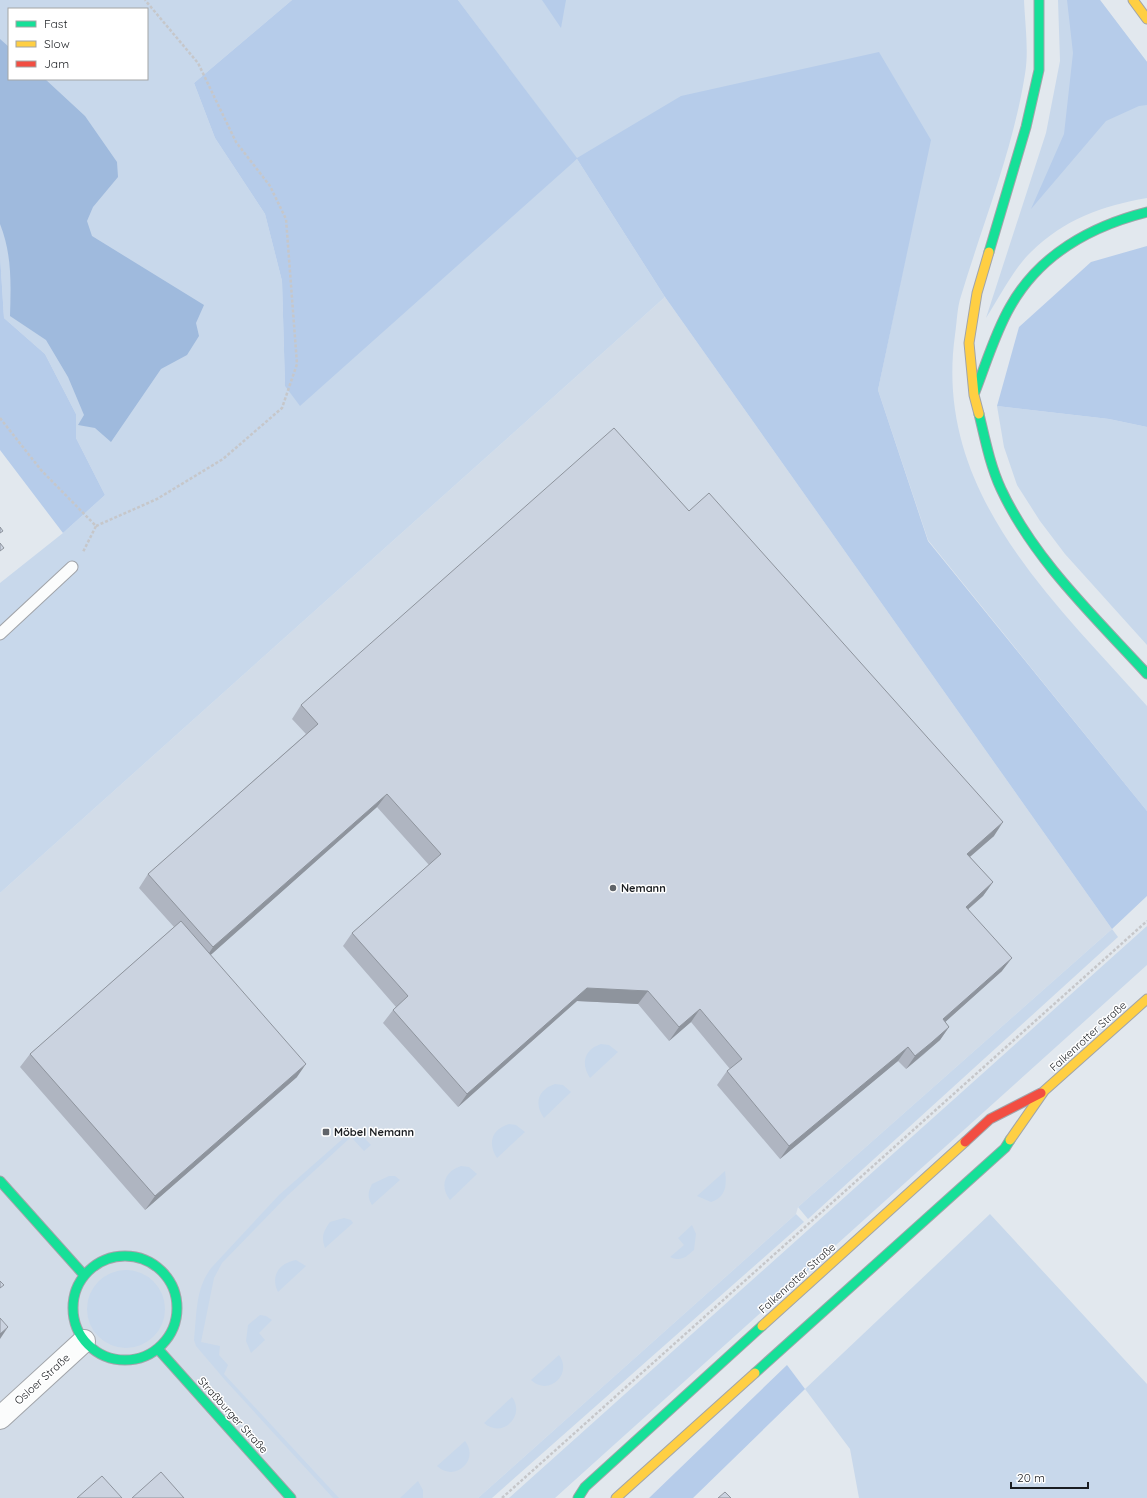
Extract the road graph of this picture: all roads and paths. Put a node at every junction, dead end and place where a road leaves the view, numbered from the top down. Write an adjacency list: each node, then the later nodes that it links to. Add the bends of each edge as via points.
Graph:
1 (145, 0): 8 (path, via 198,63 236,142 270,186 286,219 297,364 282,408 223,459 156,499)
2 (1039, 0): 6 (main road, via 1039,70 1026,127 977,293 969,343)
3 (1133, 0): 4 (main road)
4 (1147, 19)
5 (1147, 212): 6 (main road, via 1115,220 1068,244 1034,274 1010,306)
6 (974, 395): 11 (main road, via 988,452 1001,489 1024,530 1054,571)
7 (0, 418): 8 (path, via 41,470)
8 (96, 526): 9 (path, via 79,560)
9 (72, 567): 10 (lane)
10 (0, 634)
11 (1147, 674)
12 (1147, 921): 21 (path)
13 (1147, 999): 14 (main road, Falkenrotter Straße)
14 (1044, 1091): 22 (main road, Falkenrotter Straße, via 990,1119 585,1487); 23 (main road, Falkenrotter Straße, via 1005,1148)
15 (0, 1181): 16 (main road)
16 (84, 1275): 17 (main road, via 75,1290 72,1308 75,1325); 18 (main road, via 101,1261 122,1255 144,1258 162,1270 172,1285 177,1302 176,1319 170,1336)
17 (84, 1341): 18 (main road, via 106,1357 119,1360 133,1360); 19 (street, Osloer Straße)
18 (158, 1349): 20 (main road, Straßburger Straße)
19 (0, 1418)
20 (291, 1498)
21 (502, 1498)
22 (578, 1498)
23 (616, 1498)

